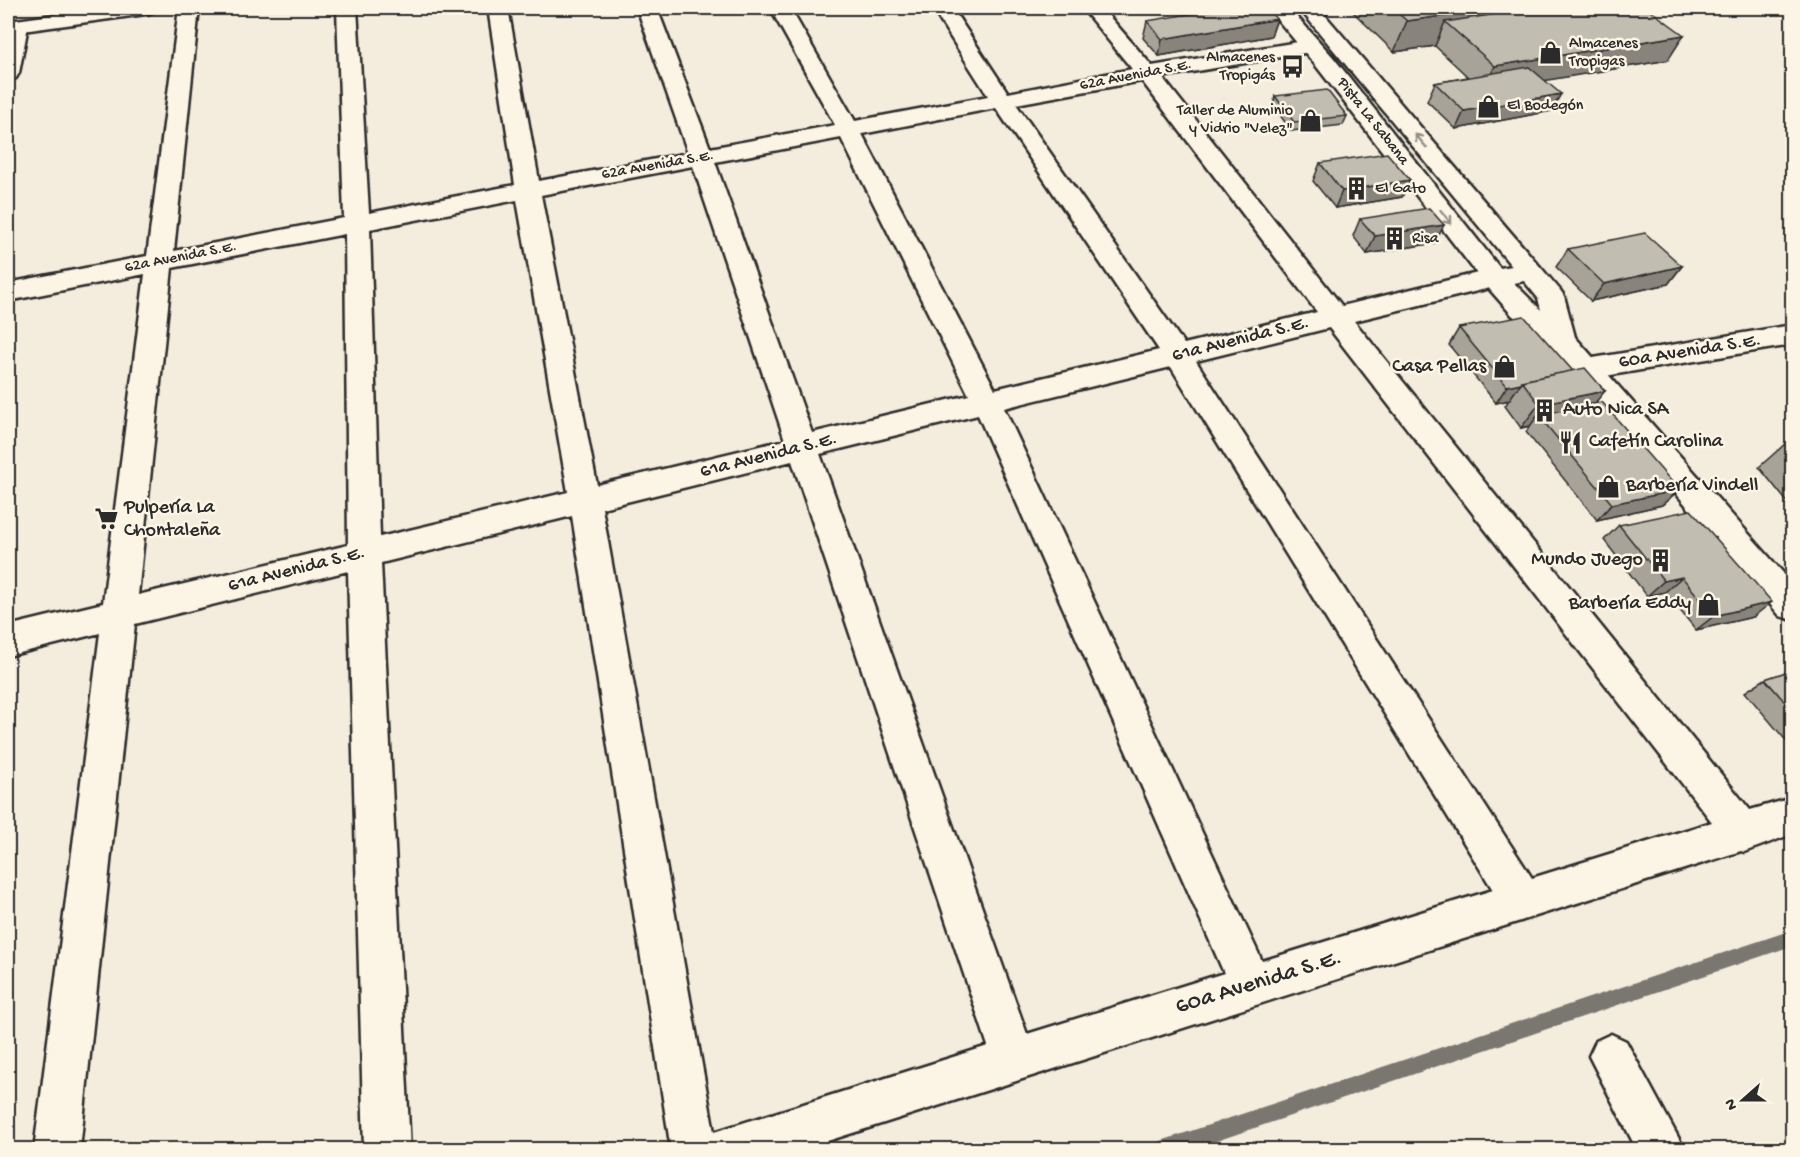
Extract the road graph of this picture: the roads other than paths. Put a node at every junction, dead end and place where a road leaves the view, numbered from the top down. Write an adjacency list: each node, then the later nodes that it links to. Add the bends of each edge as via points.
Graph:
1 (146, 8): 11 (street)
2 (189, 8): 20 (street)
3 (347, 8): 19 (street)
4 (498, 8): 18 (street)
5 (647, 8): 17 (street)
6 (780, 8): 16 (street)
7 (942, 8): 15 (street)
8 (1092, 8): 14 (street)
9 (1278, 8): 12 (street, Pista La Sabana)
10 (1309, 8): 21 (street, Pista La Sabana, one-way to 10)
11 (13, 27): 13 (street)
12 (1310, 46): 14 (street, 62a Avenida S.E.); 22 (street, Pista La Sabana, one-way to 22)
13 (8, 73)
14 (1147, 73): 15 (street, 62a Avenida S.E.); 24 (street)
15 (1003, 102): 16 (street, 62a Avenida S.E.); 27 (street)
16 (849, 130): 17 (street, 62a Avenida S.E.); 29 (street)
17 (702, 158): 18 (street, 62a Avenida S.E.); 30 (street)
18 (528, 190): 19 (street, 62a Avenida S.E.); 31 (street)
19 (357, 223): 20 (street, 62a Avenida S.E.); 32 (street)
20 (160, 262): 23 (street, 62a Avenida S.E.); 34 (street)
21 (1530, 272): 22 (street, 61a Avenida S.E.); 26 (street, Pista La Sabana, via 1551,296)
22 (1494, 278): 24 (street, 61a Avenida S.E.); 26 (street, Pista La Sabana, via 1522,309)
23 (8, 292)
24 (1336, 317): 27 (street, 61a Avenida S.E.); 37 (street)
25 (1792, 335): 28 (street, 60a Avenida S.E.)
26 (1562, 340): 28 (street, Pista La Sabana)
27 (1178, 356): 29 (street, 61a Avenida S.E.); 38 (street)
28 (1587, 369): 33 (street, Pista La Sabana)
29 (987, 402): 30 (street, 61a Avenida S.E.); 39 (street)
30 (802, 447): 31 (street, 61a Avenida S.E.); 41 (street)
31 (585, 501): 32 (street, 61a Avenida S.E.); 44 (street)
32 (364, 554): 34 (street, 61a Avenida S.E.); 43 (street)
33 (1792, 606)
34 (119, 613): 35 (street, 61a Avenida S.E.); 42 (street)
35 (8, 641)
36 (1792, 816): 37 (street, 60a Avenida S.E.)
37 (1743, 833): 38 (street, 60a Avenida S.E.)
38 (1523, 901): 39 (street, 60a Avenida S.E.)
39 (1251, 986): 41 (street, 60a Avenida S.E.)
40 (1611, 1056): 46 (street)
41 (1014, 1059): 45 (street, 60a Avenida S.E.)
42 (57, 1149)
43 (387, 1149)
44 (694, 1149)
45 (725, 1149)
46 (1662, 1149)

